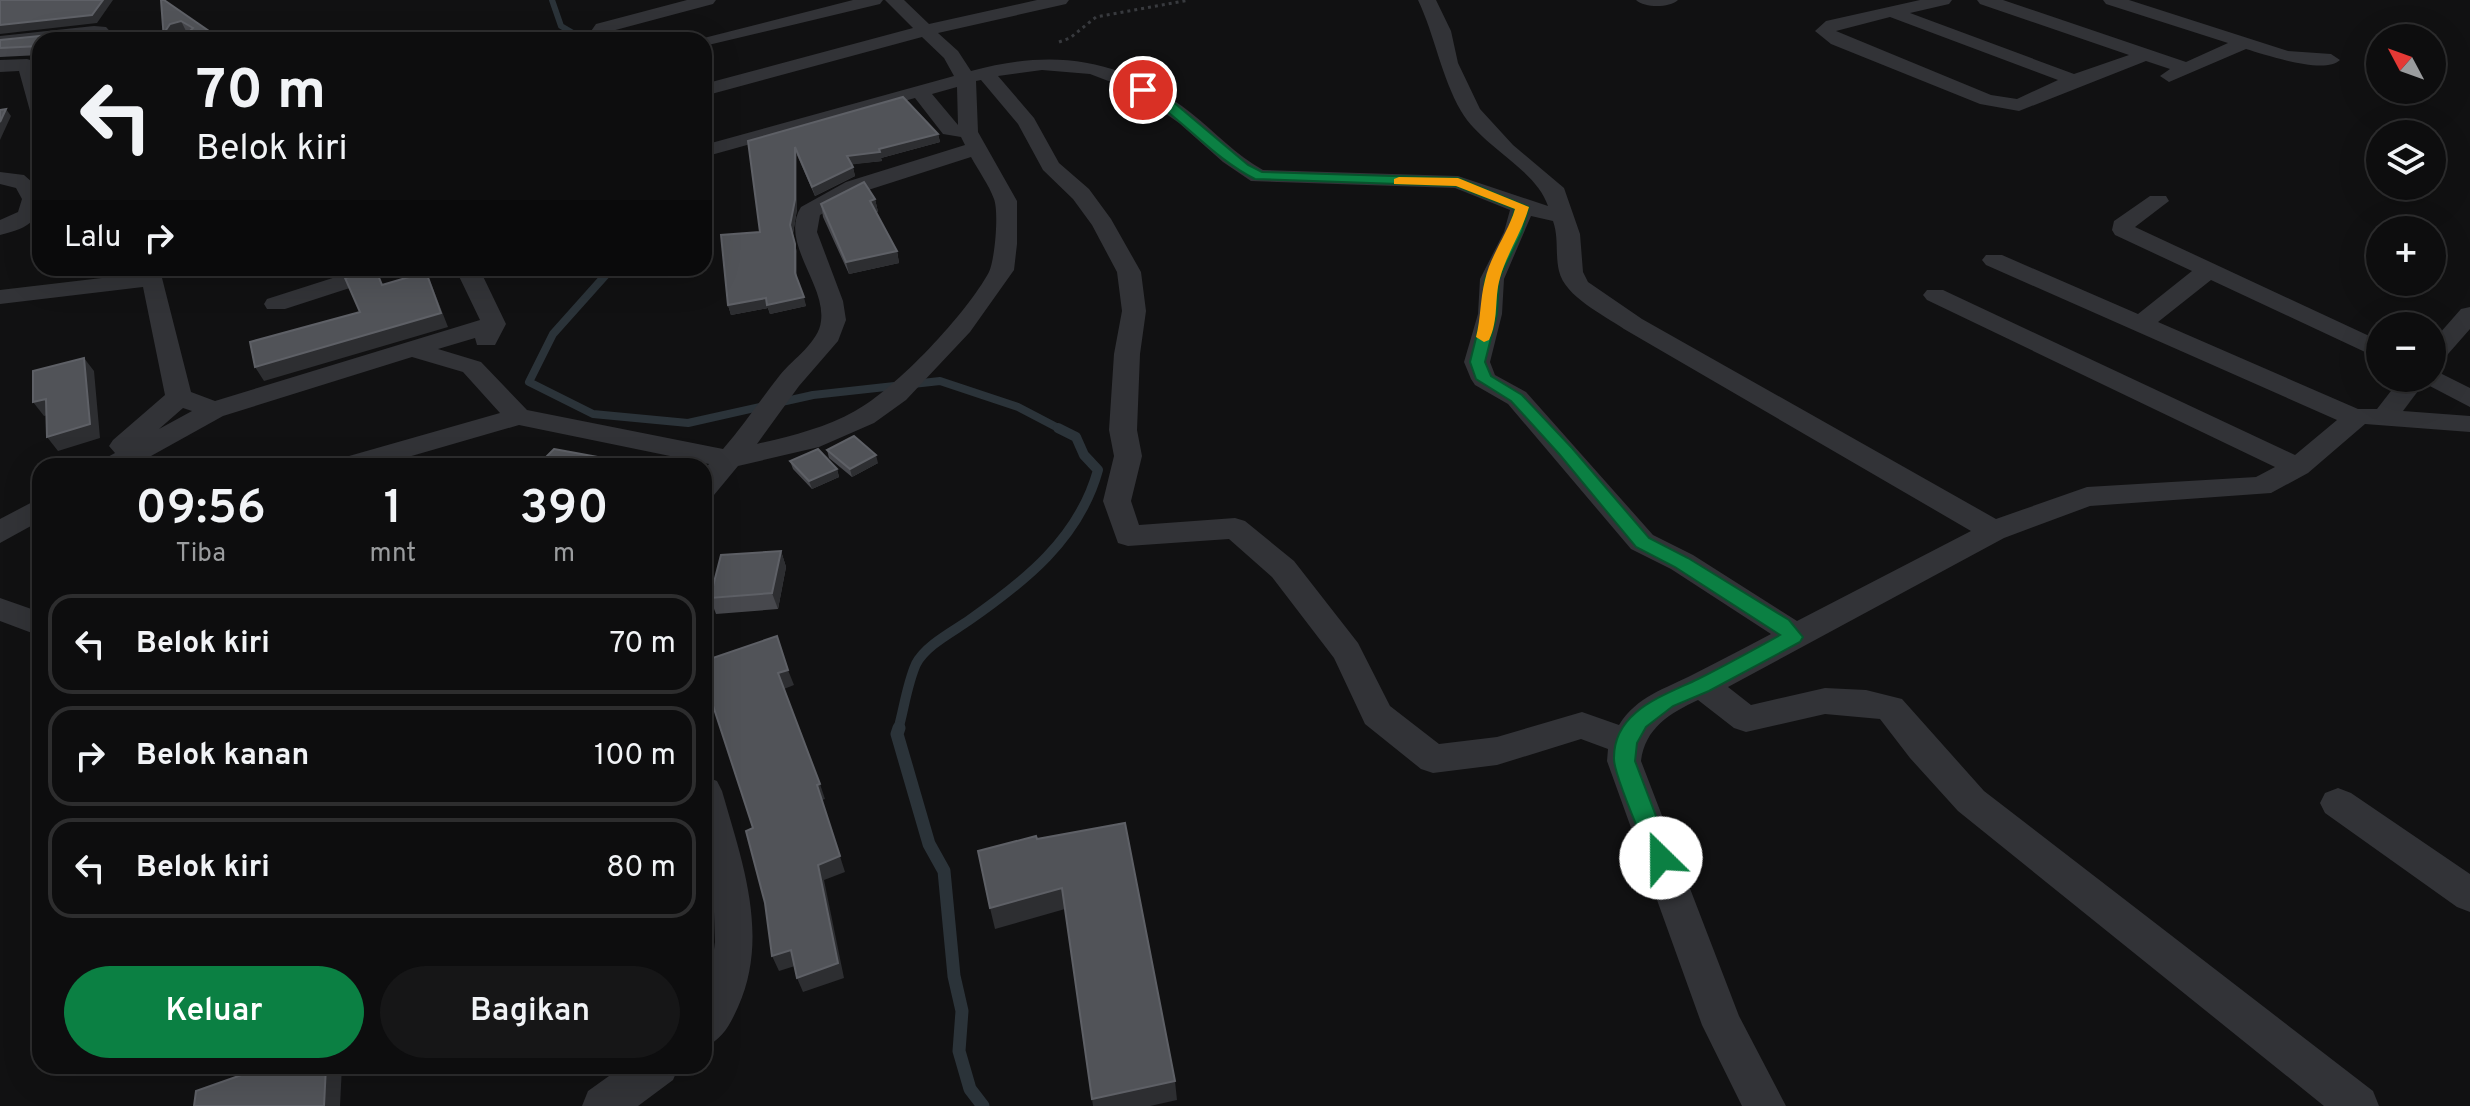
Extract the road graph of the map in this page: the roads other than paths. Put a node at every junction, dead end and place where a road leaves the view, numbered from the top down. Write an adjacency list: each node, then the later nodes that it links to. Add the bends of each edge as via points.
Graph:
1 (707, 0): 15 (street)
2 (816, 0): 12 (street)
3 (874, 0): 12 (street)
4 (894, 0): 14 (street)
5 (1060, 0): 14 (street)
6 (1427, 0): 37 (street, via 1471,111 1553,188)
7 (1645, 0): 8 (street)
8 (1669, 0)
9 (1943, 0): 13 (street)
10 (1986, 0): 20 (street)
11 (2112, 0): 19 (street)
12 (837, 8): 17 (street)
13 (1895, 13): 26 (street); 26 (street, via 1824,31 2005,105 2019,105)
14 (928, 30): 25 (street); 28 (street)
15 (599, 32)
16 (32, 38): 18 (street)
17 (712, 39)
18 (0, 41)
19 (2244, 43): 21 (street, via 2286,56); 24 (street)
20 (2145, 55): 22 (street); 24 (street)
21 (2331, 60)
22 (2116, 65): 24 (street, via 2161,77); 26 (street)
23 (0, 66): 27 (street, via 27,65)
24 (2186, 68)
25 (976, 76): 29 (street); 30 (street); 36 (street, via 1018,67 1078,64 1118,76 1168,103 1259,176 1458,182); 76 (street, via 1027,122 1050,166 1081,194 1129,272 1134,311 1123,430 1128,456 1117,501 1128,536 1235,528 1283,569 1347,652 1377,715 1433,759 1497,751 1582,725)
26 (2074, 80)
27 (32, 83)
28 (712, 88)
29 (921, 93): 30 (street, via 950,130); 31 (street)
30 (972, 140): 66 (street, via 854,187 809,212 806,232 831,301 834,320 829,336); 66 (street, via 1006,201 1002,270 982,302 904,388 865,417 809,441)
31 (712, 149)
32 (0, 178): 33 (street, via 22,180)
33 (32, 193)
34 (32, 200): 38 (street, via 27,216)
35 (2158, 201): 40 (street, via 2123,230)
36 (1522, 207): 37 (street); 74 (street, via 1492,279 1490,314 1477,362 1484,379 1517,398 1642,542 1682,562)
37 (1562, 216): 70 (street, via 1569,234 1571,272 1579,286 1609,309)
38 (0, 228)
39 (1994, 260): 50 (street)
40 (2210, 269): 50 (street); 52 (street)
41 (135, 276): 46 (street)
42 (155, 276): 57 (street)
43 (363, 276): 47 (street)
44 (471, 276): 49 (street)
45 (1935, 295): 67 (street)
46 (0, 297)
47 (276, 304)
48 (2470, 314): 51 (street)
49 (494, 324): 53 (street); 54 (street)
50 (2140, 324): 61 (street)
51 (2446, 341)
52 (2366, 344)
53 (410, 349): 54 (street); 59 (street)
54 (472, 367): 60 (street)
55 (2446, 385): 58 (street)
56 (2399, 392): 61 (street)
57 (179, 397): 59 (street); 63 (street)
58 (2470, 399)
59 (214, 410): 64 (street)
60 (518, 417): 65 (street); 66 (street)
61 (2370, 418): 62 (street); 67 (street)
62 (2470, 424)
63 (110, 458)
64 (127, 458)
65 (373, 458)
66 (730, 459): 68 (street)
67 (2298, 467): 70 (street, via 2261,486 2087,497)
68 (712, 479)
69 (32, 513): 71 (street)
70 (1994, 531): 74 (street)
71 (0, 533)
72 (0, 609): 73 (street)
73 (32, 621)
74 (1793, 637): 75 (street)
75 (1702, 685): 76 (street, via 1666,700 1639,721); 84 (street, via 1746,719 1825,701 1890,708 1948,778 1993,820)
76 (1626, 742): 83 (street, via 1630,781 1722,1025)
77 (2338, 803): 79 (street)
78 (712, 821): 80 (street, via 736,925 735,959)
79 (2470, 895)
80 (712, 1013)
81 (647, 1074): 82 (street)
82 (603, 1106)
83 (1765, 1106)
84 (2358, 1106)

